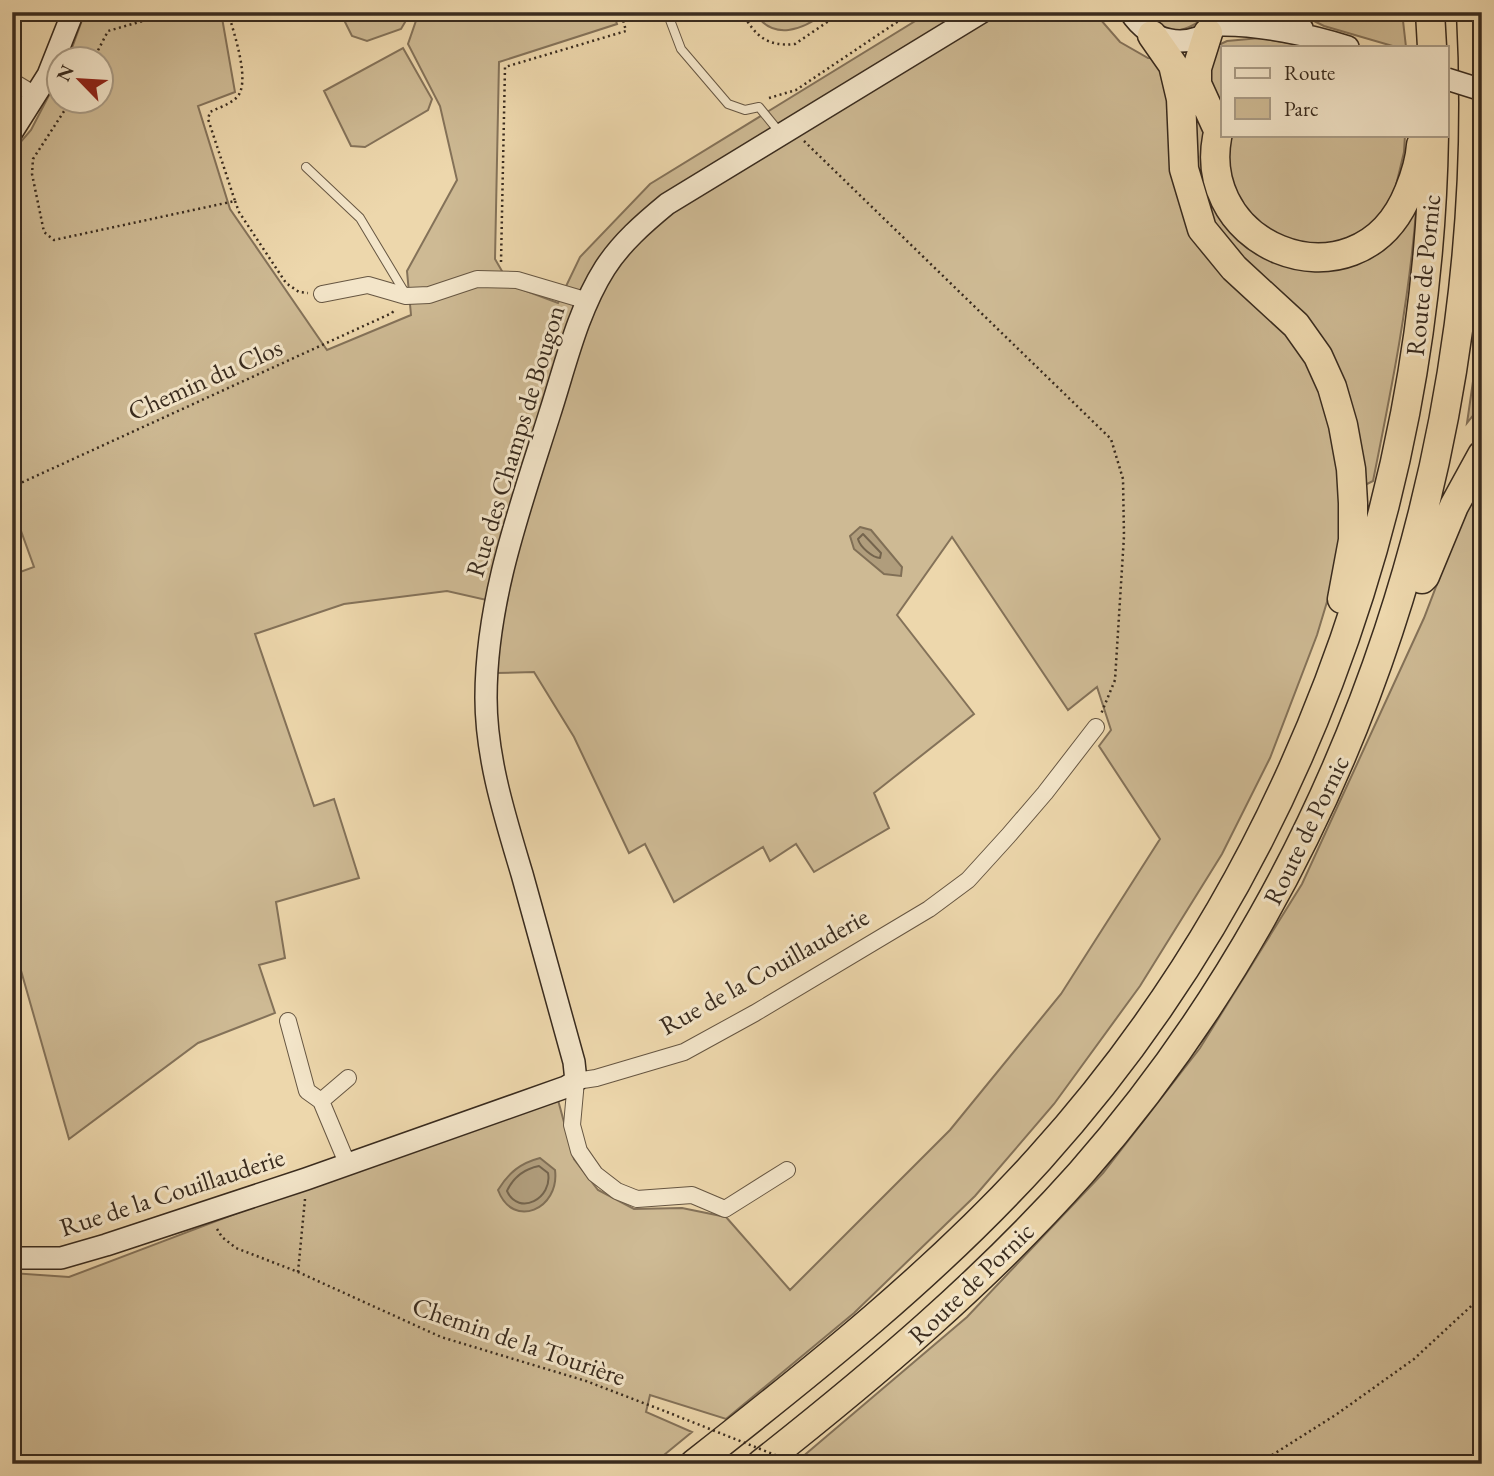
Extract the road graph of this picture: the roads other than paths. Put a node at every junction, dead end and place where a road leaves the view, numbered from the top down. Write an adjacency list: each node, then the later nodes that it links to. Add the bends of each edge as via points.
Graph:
1 (73, 12): 17 (street)
2 (667, 12): 20 (lane, via 681,49 728,104 745,110 759,107)
3 (982, 12): 20 (street, Rue des Champs de Bougon)
4 (1271, 12): 10 (street)
5 (1430, 12): 12 (highway)
6 (1471, 12): 29 (highway, Route de Pornic, via 1474,170 1462,327 1441,451)
7 (1130, 13): 9 (street)
8 (1218, 23): 9 (street, via 1189,40); 10 (street); 19 (highway, via 1197,68 1197,84)
9 (1152, 35): 31 (highway, via 1173,65 1181,99 1184,169 1202,229 1234,268 1296,325 1318,356 1343,425 1351,469 1353,540 1338,616 1302,713)
10 (1326, 40): 11 (street)
11 (1346, 46)
12 (1432, 46)
13 (1448, 79): 15 (street, bridge)
14 (12, 81): 17 (street)
15 (1482, 90)
16 (1448, 92): 18 (street)
17 (37, 96): 21 (street)
18 (1482, 103)
19 (1220, 123): 22 (highway, via 1216,167 1228,209 1251,234 1273,248 1315,259 1348,253 1390,225 1412,185)
20 (786, 131): 27 (street, Rue des Champs de Bougon, via 667,204 643,224 605,267)
21 (12, 132)
22 (1421, 136)
23 (1434, 136): 31 (highway, Route de Pornic, via 1425,289 1399,453 1358,603)
24 (306, 167): 26 (lane, via 360,218)
25 (322, 294): 26 (street, via 368,285)
26 (406, 296): 27 (street, via 429,295 477,279 517,280)
27 (588, 301): 34 (street, Rue des Champs de Bougon, via 501,571 486,698 503,808)
28 (1482, 455): 29 (highway, via 1454,506 1425,576)
29 (1402, 599): 40 (highway, Route de Pornic, via 1362,713 1305,838 1236,962 1147,1091 1083,1170 998,1261 886,1363)
30 (1096, 727): 34 (street, Rue de la Couillauderie, via 968,880 929,909 684,1052)
31 (1304, 744): 39 (highway, Route de Pornic, via 1242,872 1183,970 1063,1131 999,1202 906,1290)
32 (288, 1021): 35 (street, via 307,1091)
33 (348, 1078): 35 (street)
34 (576, 1081): 36 (street, Rue de la Couillauderie); 37 (street, via 572,1125 579,1151 595,1174 617,1191 637,1199 692,1195 725,1209)
35 (321, 1101): 36 (street)
36 (346, 1163): 38 (street, Rue de la Couillauderie, via 61,1258)
37 (788, 1170)
38 (12, 1258)
39 (694, 1464)
40 (761, 1464)

